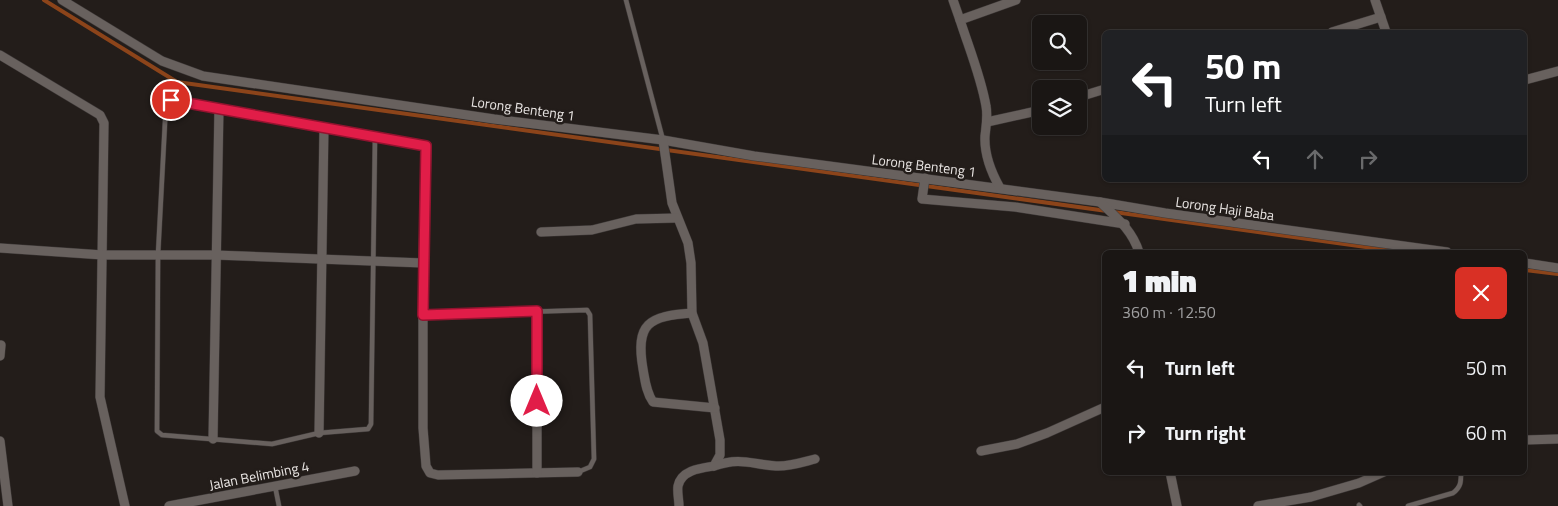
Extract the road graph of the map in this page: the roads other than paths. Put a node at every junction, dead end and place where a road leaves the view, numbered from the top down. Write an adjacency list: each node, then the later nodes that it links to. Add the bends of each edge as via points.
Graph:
1 (62, 0): 20 (street, Lorong Benteng 1, via 162,61 203,76)
2 (626, 0): 20 (lane)
3 (953, 0): 7 (street)
4 (1016, 0): 7 (street)
5 (1376, 0): 6 (street)
6 (1381, 17): 8 (street); 9 (street)
7 (960, 20): 17 (street, via 984,94)
8 (1339, 30)
9 (1385, 30)
10 (0, 56): 31 (street, via 100,115 104,122)
11 (1558, 71): 12 (street)
12 (1527, 79)
13 (1102, 90): 14 (street)
14 (1087, 95)
15 (219, 108): 18 (lane); 32 (lane, via 171,100 166,103); 33 (street)
16 (1032, 112): 17 (street)
17 (987, 122): 23 (street, via 986,152)
18 (324, 127): 19 (lane); 34 (street)
19 (375, 136): 21 (lane); 35 (lane)
20 (663, 143): 22 (street, Lorong Benteng 1); 25 (street, via 672,203)
21 (426, 146): 36 (street)
22 (925, 179): 23 (street, Lorong Benteng 1); 26 (street, via 922,199)
23 (1000, 188): 24 (street, Lorong Haji Baba)
24 (1104, 205): 26 (street); 30 (street, Lorong Haji Baba)
25 (678, 218): 27 (street, via 636,219 592,230); 40 (street, via 688,243 691,263)
26 (1123, 222): 29 (street)
27 (541, 232)
28 (0, 248): 31 (street)
29 (1138, 250)
30 (1432, 250)
31 (103, 255): 32 (street); 63 (street, via 100,397)
32 (158, 255): 33 (street); 47 (lane, via 157,431 162,435)
33 (216, 255): 34 (street); 47 (street)
34 (322, 259): 35 (street); 46 (street)
35 (373, 261): 36 (street); 46 (lane, via 371,424 368,429)
36 (423, 263): 41 (street)
37 (1527, 263): 38 (street)
38 (1558, 268)
39 (537, 311): 41 (lane); 56 (lane, via 586,310 590,315 594,459 590,467); 57 (street)
40 (692, 314): 44 (street, via 703,343); 44 (street, via 654,319 644,330 640,338 640,353 647,391 653,402)
41 (423, 315): 57 (street, via 424,428 426,466 430,473)
42 (1, 345): 43 (street)
43 (0, 356)
44 (715, 408): 54 (street, via 720,455)
45 (1102, 408): 52 (street, via 1017,444)
46 (319, 434): 47 (lane, via 272,444)
47 (212, 439)
48 (1558, 439): 49 (street)
49 (1527, 440)
50 (0, 441): 51 (street)
51 (0, 448): 62 (street)
52 (981, 452)
53 (815, 460): 54 (street, via 783,466 739,460)
54 (714, 466): 66 (street, via 684,476 678,486)
55 (355, 471): 61 (street, Jalan Belimbing 4)
56 (578, 472): 57 (street)
57 (537, 473)
58 (1172, 475): 67 (street)
59 (1377, 475): 68 (street, via 1311,497)
60 (1461, 475): 69 (lane, via 1459,489 1453,493)
61 (276, 486): 64 (street, Jalan Belimbing 4); 65 (lane)
62 (5, 501)
63 (125, 506)
64 (169, 506)
65 (279, 506)
66 (680, 506)
67 (1177, 506)
68 (1258, 506)
69 (1408, 506)

